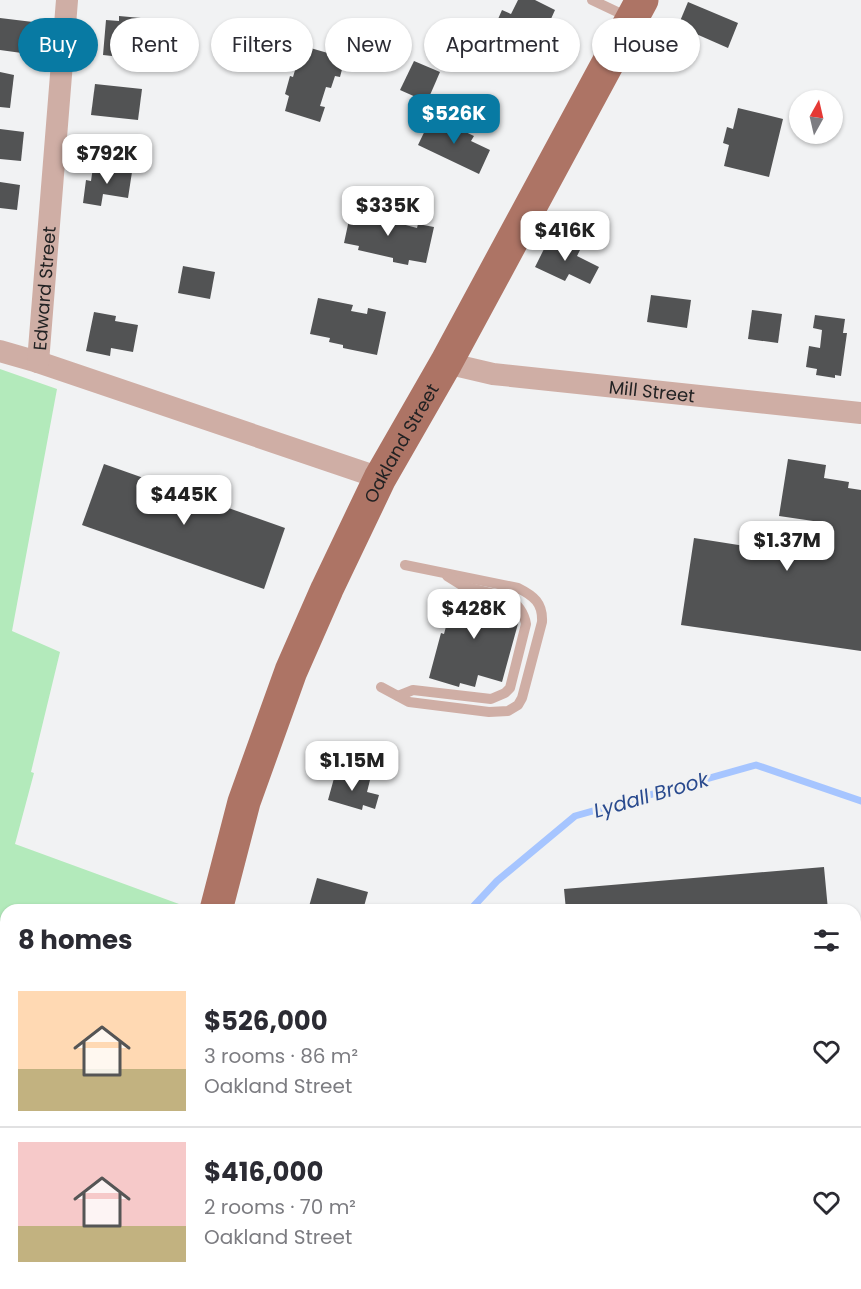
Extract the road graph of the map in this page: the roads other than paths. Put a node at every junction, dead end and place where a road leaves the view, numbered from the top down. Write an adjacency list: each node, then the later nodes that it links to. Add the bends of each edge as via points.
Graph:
1 (67, 0): 5 (street, Edward Street)
2 (592, 0): 3 (lane)
3 (637, 10): 6 (main road, Oakland Street)
4 (0, 351): 5 (street)
5 (38, 362): 8 (street, Edward Street)
6 (446, 363): 7 (street, Mill Street, via 493,374); 8 (main road, Oakland Street)
7 (861, 413)
8 (380, 478): 13 (main road, Oakland Street, via 291,671 244,802)
9 (405, 565): 10 (lane)
10 (441, 572): 12 (lane, via 463,586 507,597 525,616 510,688 491,699 413,690); 12 (lane, via 518,588 539,603 542,622 522,698 508,711 489,712 409,702)
11 (381, 687): 12 (lane)
12 (398, 696)
13 (218, 904)

